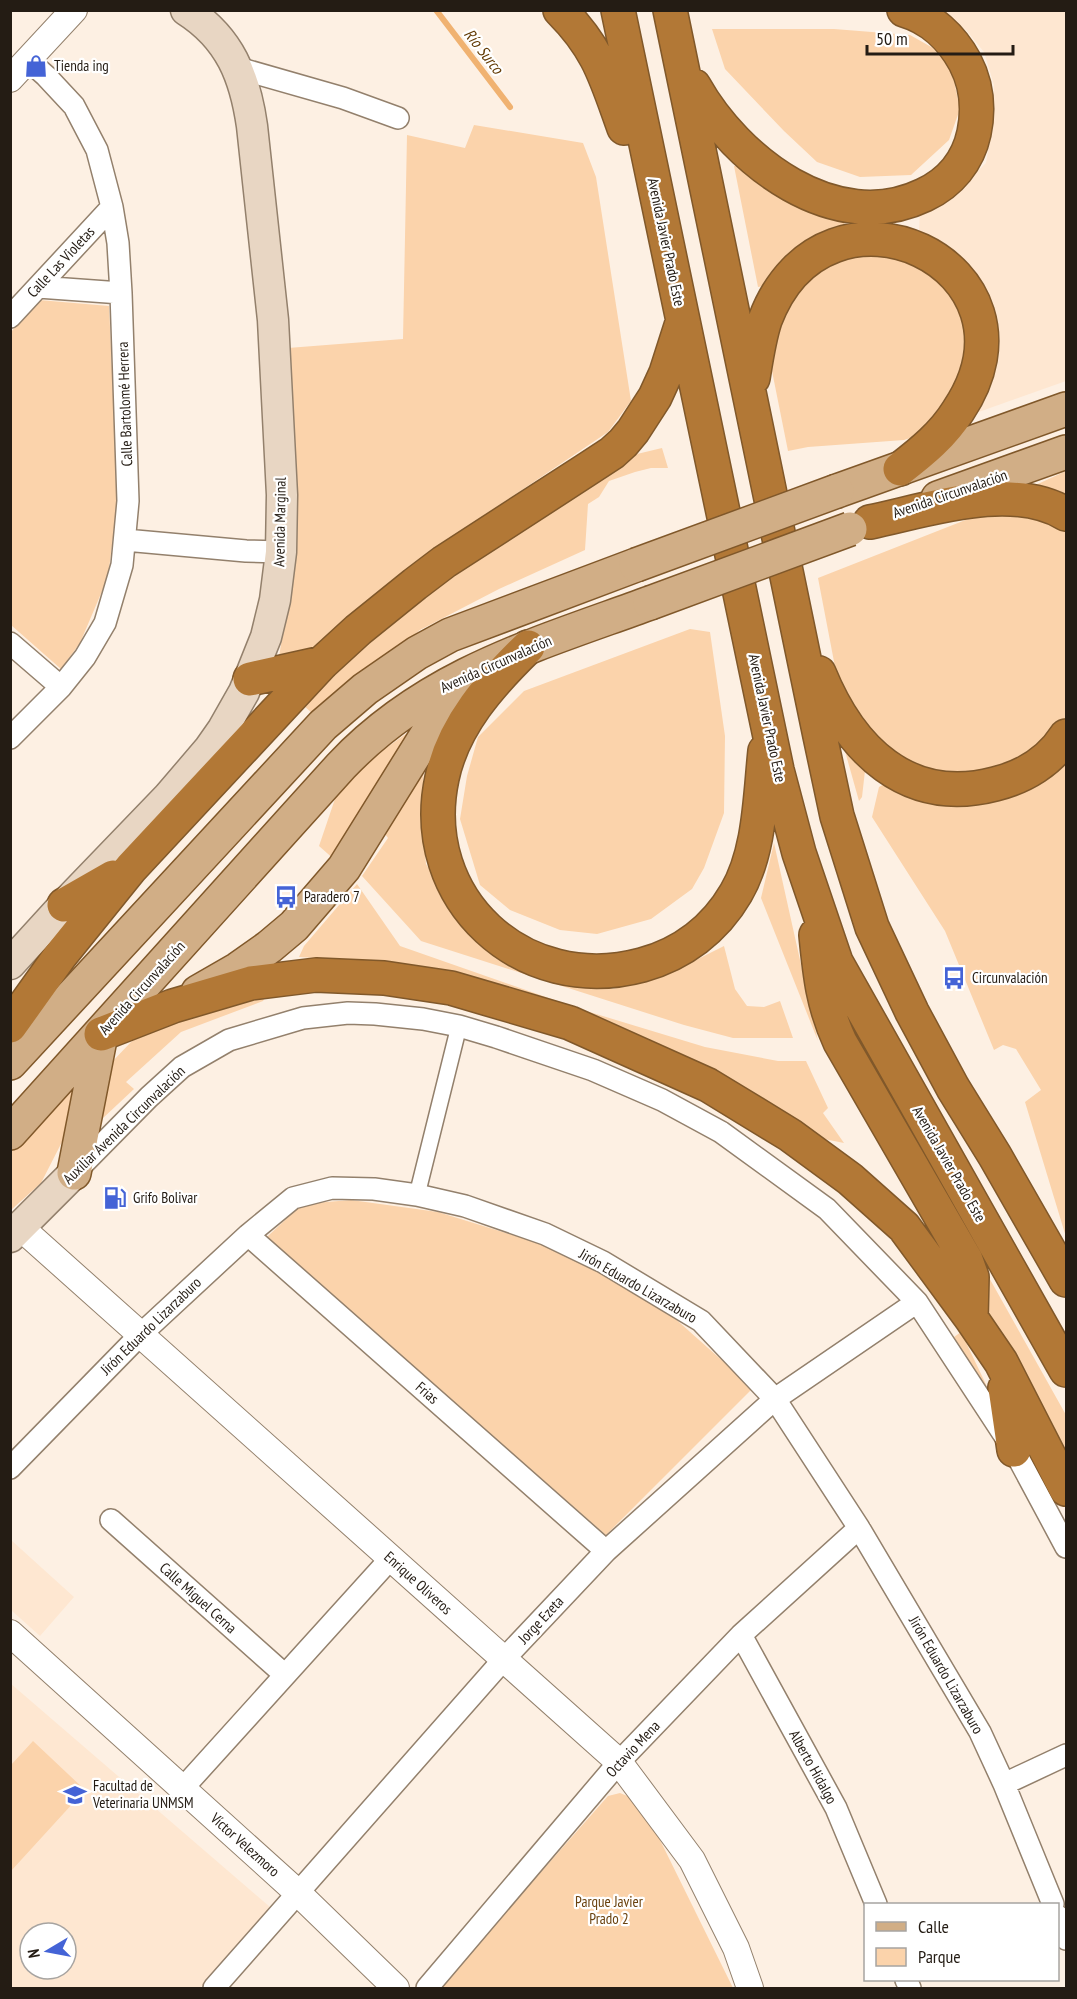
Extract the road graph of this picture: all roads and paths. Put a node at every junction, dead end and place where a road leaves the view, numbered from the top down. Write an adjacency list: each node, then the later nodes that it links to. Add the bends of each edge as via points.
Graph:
1 (74, 10): 7 (street)
2 (186, 10): 9 (main road, Avenida Marginal, via 222,41)
3 (560, 10): 13 (highway, via 584,36 602,66 624,129)
4 (618, 10): 13 (highway, Avenida Javier Prado Este)
5 (670, 10): 8 (highway)
6 (904, 10): 8 (highway, via 931,24 951,42 960,53 977,97 972,142 960,166 936,188 905,202 862,206 832,202 769,171 713,116)
7 (28, 60): 10 (street); 12 (street, Calle Bartolomé Herrera, via 74,106 97,150)
8 (682, 62): 18 (highway)
9 (238, 69): 11 (street); 25 (main road, Avenida Marginal, via 252,126 273,321)
10 (10, 79)
11 (398, 117)
12 (112, 207): 14 (street, Calle Las Violetas); 15 (street, Calle Bartolomé Herrera)
13 (659, 207): 17 (highway, Avenida Javier Prado Este)
14 (38, 287): 15 (street); 16 (street, Calle Las Violetas)
15 (121, 293): 24 (street, Calle Bartolomé Herrera, via 128,501)
16 (10, 317)
17 (683, 322): 29 (highway, via 655,397 623,443 422,578); 33 (highway, Avenida Javier Prado Este)
18 (752, 404): 21 (highway, via 755,363 765,320 782,289 810,259 838,245 863,240 900,242 926,252 956,275 970,298 980,332 980,356 970,390 958,412 936,439); 26 (highway)
19 (1066, 409): 21 (main road)
20 (1066, 452): 23 (main road, Avenida Circunvalación)
21 (900, 469): 44 (main road, bridge, via 636,564 450,635 417,653 365,689 323,725)
22 (1066, 514): 23 (highway, via 1035,502 996,499)
23 (860, 526): 28 (main road, Avenida Circunvalación, bridge)
24 (125, 540): 25 (street); 32 (street, Calle Bartolomé Herrera, via 105,623)
25 (281, 552): 31 (main road, Avenida Marginal, via 266,638)
26 (795, 614): 34 (highway, via 845,723 864,748 898,775 938,788 987,786 1034,768); 50 (highway, via 837,816 872,927 952,1088)
27 (10, 643): 32 (street)
28 (528, 647): 30 (main road, Avenida Circunvalación); 33 (highway, via 485,692 458,736 442,776 438,827 450,876 479,921 522,954 555,966 608,971 651,962 695,940 719,918 738,891 752,853)
29 (322, 663): 31 (highway); 36 (highway)
30 (482, 667): 40 (main road, via 441,712 344,868 294,926 238,969); 43 (main road, Avenida Circunvalación, via 402,711 360,746)
31 (250, 679): 38 (main road, Avenida Marginal, via 209,749)
32 (61, 687): 35 (street, Calle Bartolomé Herrera)
33 (768, 726): 37 (highway, Avenida Javier Prado Este)
34 (1066, 736)
35 (10, 738)
36 (131, 868): 38 (highway); 41 (highway)
37 (812, 893): 52 (highway, via 821,986 829,1018 966,1260 972,1277); 55 (highway, Avenida Javier Prado Este, via 836,962)
38 (64, 905): 39 (main road, Avenida Marginal)
39 (10, 964)
40 (173, 1006): 43 (highway); 52 (highway, via 251,983 316,975 384,978 451,988 570,1023 708,1085 790,1135 850,1179 904,1227)
41 (10, 1026)
42 (459, 1026): 46 (street, Auxiliar Avenida Circunvalación, via 399,1016 322,1014 228,1040 182,1067); 47 (street); 51 (street, via 593,1070 662,1100 721,1132 827,1209)
43 (101, 1034): 45 (main road, Avenida Circunvalación); 46 (main road)
44 (10, 1064)
45 (10, 1133)
46 (74, 1173): 48 (main road, Auxiliar Avenida Circunvalación)
47 (417, 1195): 49 (street, Jirón Eduardo Lizarzaburo, via 332,1188 293,1198); 56 (street, Jirón Eduardo Lizarzaburo, via 465,1206 545,1234 627,1276 701,1321)
48 (15, 1232): 53 (street, Enrique Oliveros)
49 (248, 1235): 53 (street, Jirón Eduardo Lizarzaburo); 63 (street, Frias)
50 (1066, 1280)
51 (917, 1302): 56 (street, Jorge Ezeta); 57 (street)
52 (971, 1318): 54 (highway)
53 (140, 1335): 58 (street, Jirón Eduardo Lizarzaburo); 64 (street, Enrique Oliveros)
54 (1001, 1362): 57 (highway); 59 (highway)
55 (1066, 1371)
56 (776, 1399): 61 (street, Jirón Eduardo Lizarzaburo); 63 (street, Jorge Ezeta)
57 (1014, 1450): 62 (street)
58 (10, 1468)
59 (1066, 1489)
60 (111, 1520): 68 (street, Calle Miguel Cerna)
61 (859, 1528): 66 (street, Octavio Mena); 71 (street, Jirón Eduardo Lizarzaburo, via 980,1732)
62 (1066, 1547)
63 (606, 1551): 67 (street, Jorge Ezeta)
64 (391, 1558): 67 (street, Enrique Oliveros); 68 (street)
65 (10, 1633): 72 (street, Víctor Velezmoro)
66 (741, 1635): 70 (street, Octavio Mena); 74 (street, Alberto Hidalgo, via 836,1808)
67 (504, 1659): 70 (street, Enrique Oliveros); 73 (street, Jorge Ezeta)
68 (285, 1675): 72 (street)
69 (1066, 1755): 71 (street)
70 (619, 1762): 80 (street, Octavio Mena); 81 (street, Enrique Oliveros, via 692,1860 736,1948)
71 (1004, 1784): 75 (street, Jirón Eduardo Lizarzaburo)
72 (183, 1788): 73 (street, Víctor Velezmoro)
73 (297, 1892): 78 (street, Jorge Ezeta); 79 (street, Víctor Velezmoro)
74 (875, 1903)
75 (1052, 1903)
76 (1059, 1919): 77 (street)
77 (1066, 1938)
78 (214, 1989)
79 (396, 1989)
80 (427, 1989)
81 (750, 1989)

